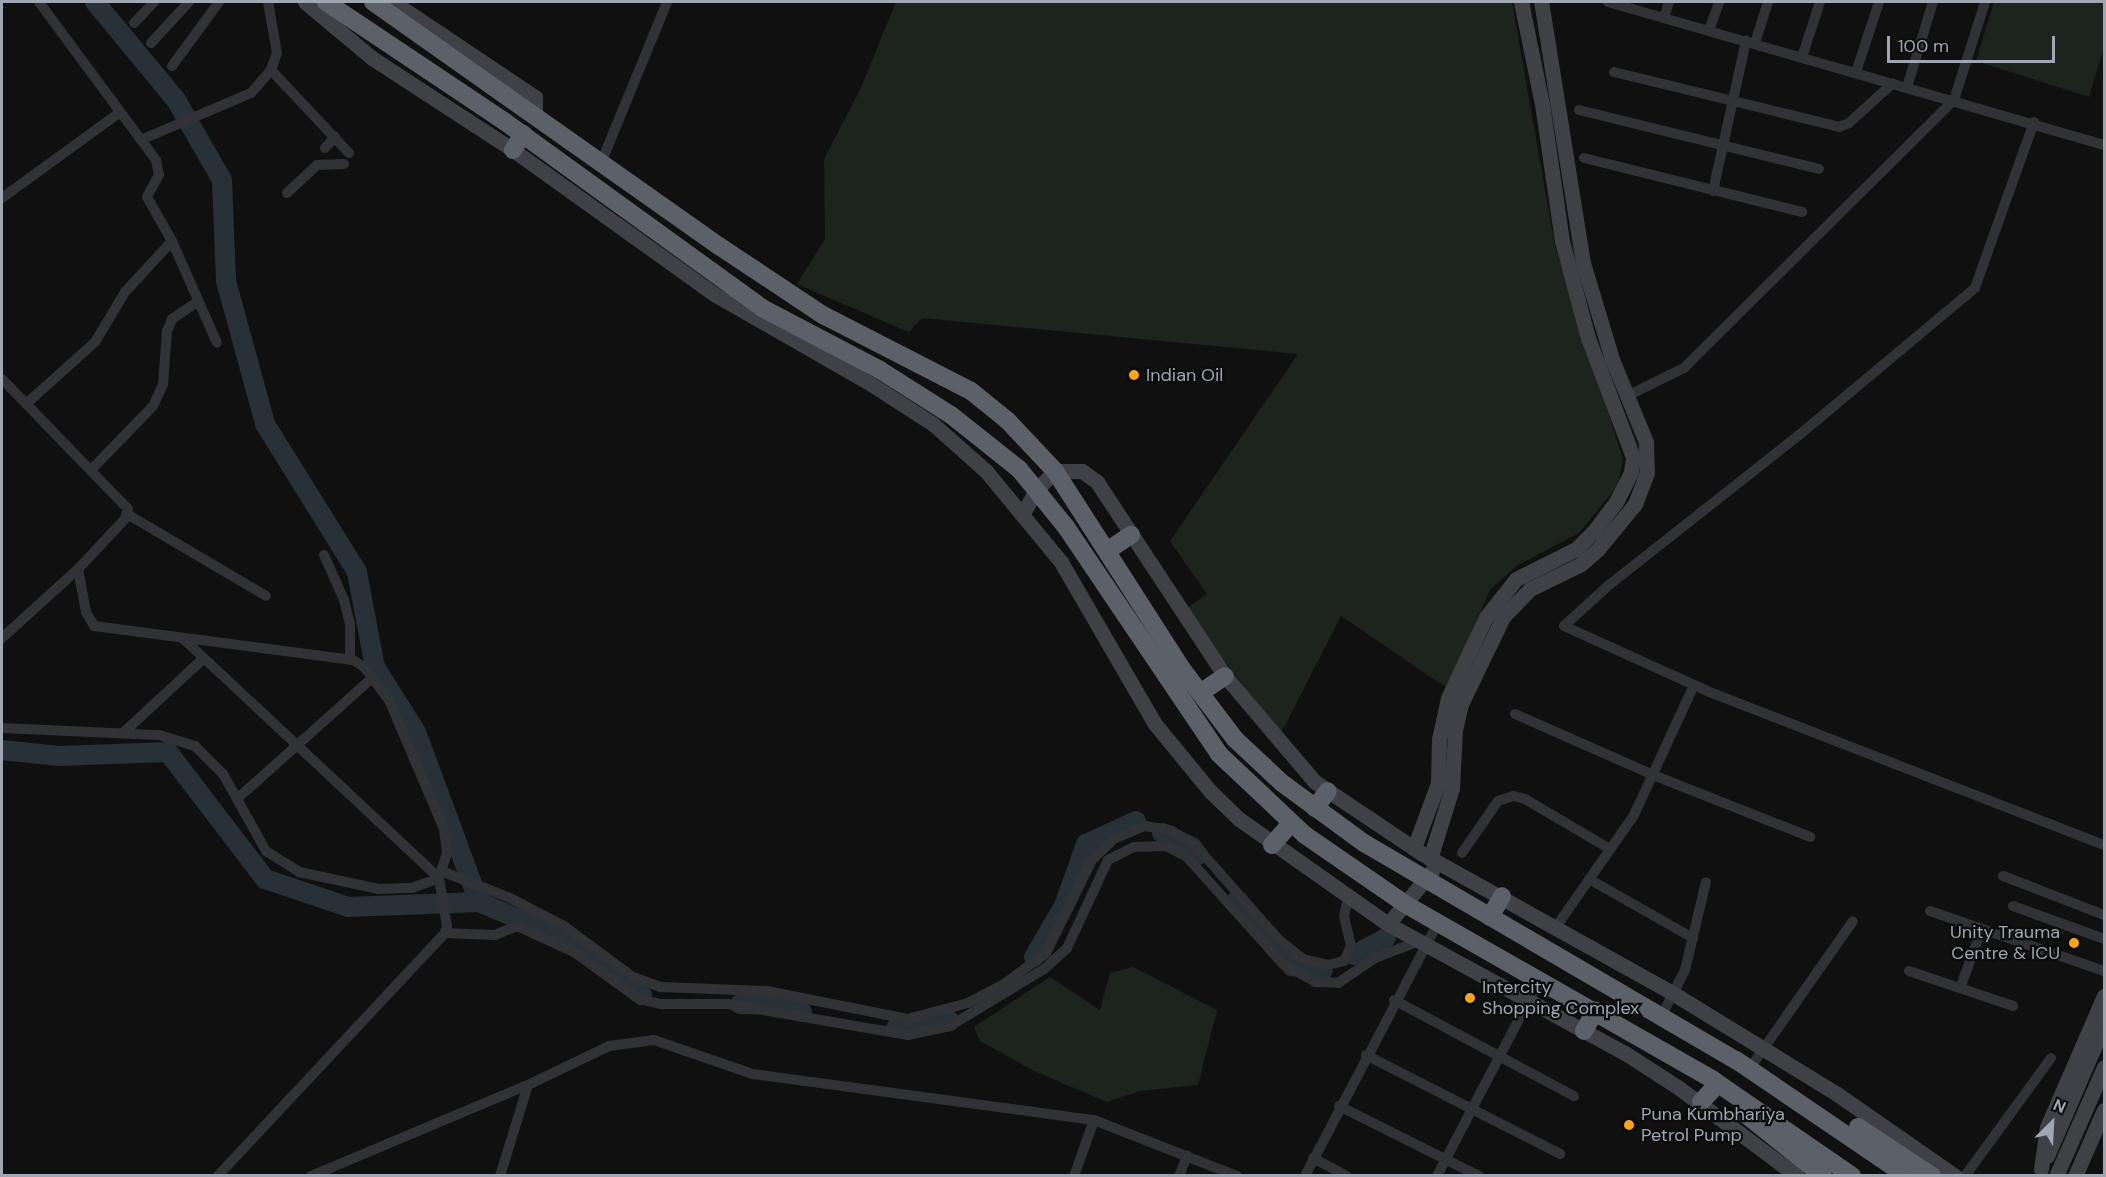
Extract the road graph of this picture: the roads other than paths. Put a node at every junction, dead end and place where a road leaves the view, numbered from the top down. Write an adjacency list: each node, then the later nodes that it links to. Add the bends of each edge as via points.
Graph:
1 (39, 2): 36 (street)
2 (154, 2): 22 (street)
3 (189, 2): 25 (street)
4 (219, 2): 27 (street)
5 (268, 2): 28 (street, via 277,53)
6 (305, 2): 41 (street, via 372,58)
7 (326, 2): 41 (highway, via 504,121)
8 (374, 2): 37 (highway)
9 (393, 2): 37 (street, via 535,97)
10 (667, 2): 47 (street)
11 (1521, 2): 90 (street, via 1542,104 1562,241 1588,338 1633,458 1632,472 1616,502 1576,549 1516,579 1486,617 1442,718 1438,783)
12 (1541, 2): 58 (street, via 1583,263)
13 (1616, 2): 21 (street)
14 (1669, 2): 21 (street)
15 (1719, 2): 23 (street)
16 (1768, 2): 24 (street)
17 (1820, 2): 26 (street)
18 (1879, 2): 30 (street)
19 (1933, 2): 32 (street)
20 (1985, 2): 33 (street)
21 (1664, 18): 23 (street)
22 (134, 23)
23 (1710, 30): 24 (street)
24 (1751, 42): 26 (street); 34 (street)
25 (151, 43)
26 (1802, 57): 30 (street)
27 (172, 66)
28 (271, 70): 39 (street); 40 (street, via 251,93)
29 (1614, 72): 34 (street)
30 (1856, 72): 31 (street)
31 (1893, 83): 32 (street); 34 (street, via 1845,127)
32 (1907, 87): 33 (street)
33 (1954, 100): 38 (street); 58 (street, via 1684,368)
34 (1733, 101): 42 (street)
35 (1579, 110): 42 (street)
36 (119, 112): 40 (street); 52 (street)
37 (529, 113): 47 (highway)
38 (2034, 122): 43 (street); 76 (street, via 1975,288 1799,435 1610,584 1564,626)
39 (335, 137): 44 (street); 45 (street)
40 (143, 139): 54 (street, via 159,168 147,197)
41 (518, 142): 62 (highway, via 762,308 880,370 951,415 1019,469); 63 (street, via 714,294 933,424 986,471)
42 (1723, 145): 49 (street); 50 (street)
43 (2104, 145)
44 (325, 148)
45 (350, 153)
46 (1584, 158): 50 (street)
47 (601, 163): 61 (highway, via 823,315 971,391 1007,420)
48 (344, 164): 51 (street, via 317,165)
49 (1819, 169)
50 (1713, 191): 53 (street)
51 (287, 193)
52 (2, 198)
53 (1802, 212)
54 (172, 241): 55 (street); 59 (street, via 125,292 95,342)
55 (199, 301): 56 (street); 60 (street, via 172,319 167,331 164,385 153,406)
56 (217, 343)
57 (2, 379): 59 (street)
58 (1627, 396): 93 (street, via 1646,442 1647,466 1641,489 1620,526 1581,564 1530,589 1503,617 1461,704 1455,730 1452,788)
59 (26, 404): 60 (street)
60 (92, 469): 64 (street, via 126,503)
61 (1055, 471): 62 (street); 65 (street, via 1071,468 1097,482); 66 (highway)
62 (1037, 489): 63 (street); 86 (highway, via 1219,754)
63 (1023, 513): 88 (street, via 1061,562 1155,724 1210,791)
64 (127, 514): 68 (street); 69 (street)
65 (1131, 535): 66 (highway); 74 (street)
66 (1107, 551): 77 (highway)
67 (324, 555): 73 (street, via 346,608)
68 (78, 569): 70 (street); 71 (street, via 86,612 94,626)
69 (266, 596)
70 (2, 638)
71 (184, 639): 72 (street); 73 (street)
72 (204, 658): 80 (street); 81 (street)
73 (350, 660): 75 (street, via 364,667)
74 (1225, 676): 77 (highway); 83 (street, via 1315,782)
75 (372, 678): 81 (street); 95 (street, via 406,735 444,829 447,853)
76 (1694, 685): 82 (street); 89 (street)
77 (1200, 693): 85 (highway, via 1235,739)
78 (1515, 714): 82 (street)
79 (2, 728): 80 (street)
80 (123, 733): 84 (street, via 159,735 195,746 223,774)
81 (297, 746): 84 (street); 95 (street)
82 (1653, 775): 87 (street); 91 (street, via 1634,815)
83 (1328, 791): 85 (highway); 90 (street)
84 (238, 798): 95 (street, via 266,851 299,872 378,889 412,888)
85 (1315, 808): 97 (highway)
86 (1291, 823): 88 (highway); 101 (highway)
87 (1810, 837)
88 (1272, 845): 100 (street)
89 (2104, 845)
90 (1414, 848): 93 (street)
91 (1610, 849): 92 (street, via 1526,799 1513,796 1498,801); 96 (street)
92 (1462, 853)
93 (1434, 861): 97 (street); 99 (street)
94 (2003, 876): 104 (street)
95 (441, 878): 100 (street, via 508,897 564,926 633,977 661,987 767,991 907,1018 968,1003 1004,984 1046,954 1092,860 1114,839 1145,826 1172,831 1195,845 1279,940 1303,959 1328,965 1344,961 1351,946 1344,916); 111 (street)
96 (1589, 879): 109 (street); 112 (street)
97 (1425, 880): 101 (street); 105 (highway)
98 (1706, 882): 112 (street)
99 (1502, 896): 105 (highway); 109 (street)
100 (1348, 898): 108 (street)
101 (1406, 904): 107 (highway); 108 (street)
102 (2013, 906): 113 (street)
103 (1930, 912): 110 (street)
104 (2104, 915)
105 (1490, 917): 125 (highway)
106 (1853, 921): 128 (street)
107 (1438, 923): 114 (street); 117 (highway)
108 (1388, 924): 114 (street)
109 (1556, 927): 119 (street)
110 (1982, 929): 115 (street); 118 (street)
111 (446, 930): 114 (street, via 495,935 517,926 574,952 639,999 661,1004 728,1004 908,1035 950,1026 1044,969 1067,948 1108,860 1134,847 1166,846 1186,856 1283,964 1315,982 1338,983 1376,958); 148 (street)
112 (1692, 938): 119 (street)
113 (2104, 939)
114 (1422, 943): 121 (street); 122 (street)
115 (2104, 970)
116 (1909, 971): 118 (street)
117 (1540, 979): 122 (street); 124 (highway)
118 (1960, 988): 123 (street)
119 (1674, 994): 125 (street); 128 (street)
120 (2104, 996): 147 (street, via 2047,1127)
121 (1394, 1000): 129 (street); 130 (street)
122 (1528, 1001): 127 (street); 130 (street)
123 (2013, 1006)
124 (1595, 1011): 127 (highway); 134 (highway)
125 (1661, 1017): 133 (highway)
126 (2104, 1024): 147 (street)
127 (1584, 1031): 138 (street)
128 (1763, 1049): 133 (street); 163 (street, via 1837,1094)
129 (1366, 1055): 139 (street); 140 (street)
130 (1498, 1058): 137 (street); 140 (street)
131 (2051, 1058): 164 (street)
132 (2104, 1067): 165 (street)
133 (1750, 1068): 136 (highway)
134 (1715, 1082): 138 (highway); 159 (highway, via 1724,1096); 160 (highway)
135 (528, 1085): 142 (street, via 609,1046 654,1040 753,1074); 149 (street); 150 (street)
136 (1791, 1095): 161 (highway); 162 (highway, via 1799,1087)
137 (1574, 1096)
138 (1701, 1102): 158 (street)
139 (1339, 1106): 145 (street); 146 (street)
140 (1471, 1109): 143 (street); 146 (street)
141 (2104, 1110): 166 (street)
142 (1094, 1120): 144 (street); 151 (street)
143 (1560, 1154)
144 (1186, 1156): 152 (street); 153 (street)
145 (1313, 1158): 154 (street); 155 (street)
146 (1445, 1159): 156 (street); 157 (street)
147 (2040, 1172)
148 (218, 1176)
149 (311, 1176)
150 (500, 1176)
151 (1074, 1176)
152 (1179, 1176)
153 (1237, 1176)
154 (1305, 1176)
155 (1347, 1176)
156 (1437, 1176)
157 (1479, 1176)
158 (1797, 1176)
159 (1823, 1176)
160 (1852, 1176)
161 (1907, 1176)
162 (1932, 1176)
163 (1955, 1176)
164 (1965, 1176)
165 (2056, 1176)
166 (2075, 1176)

